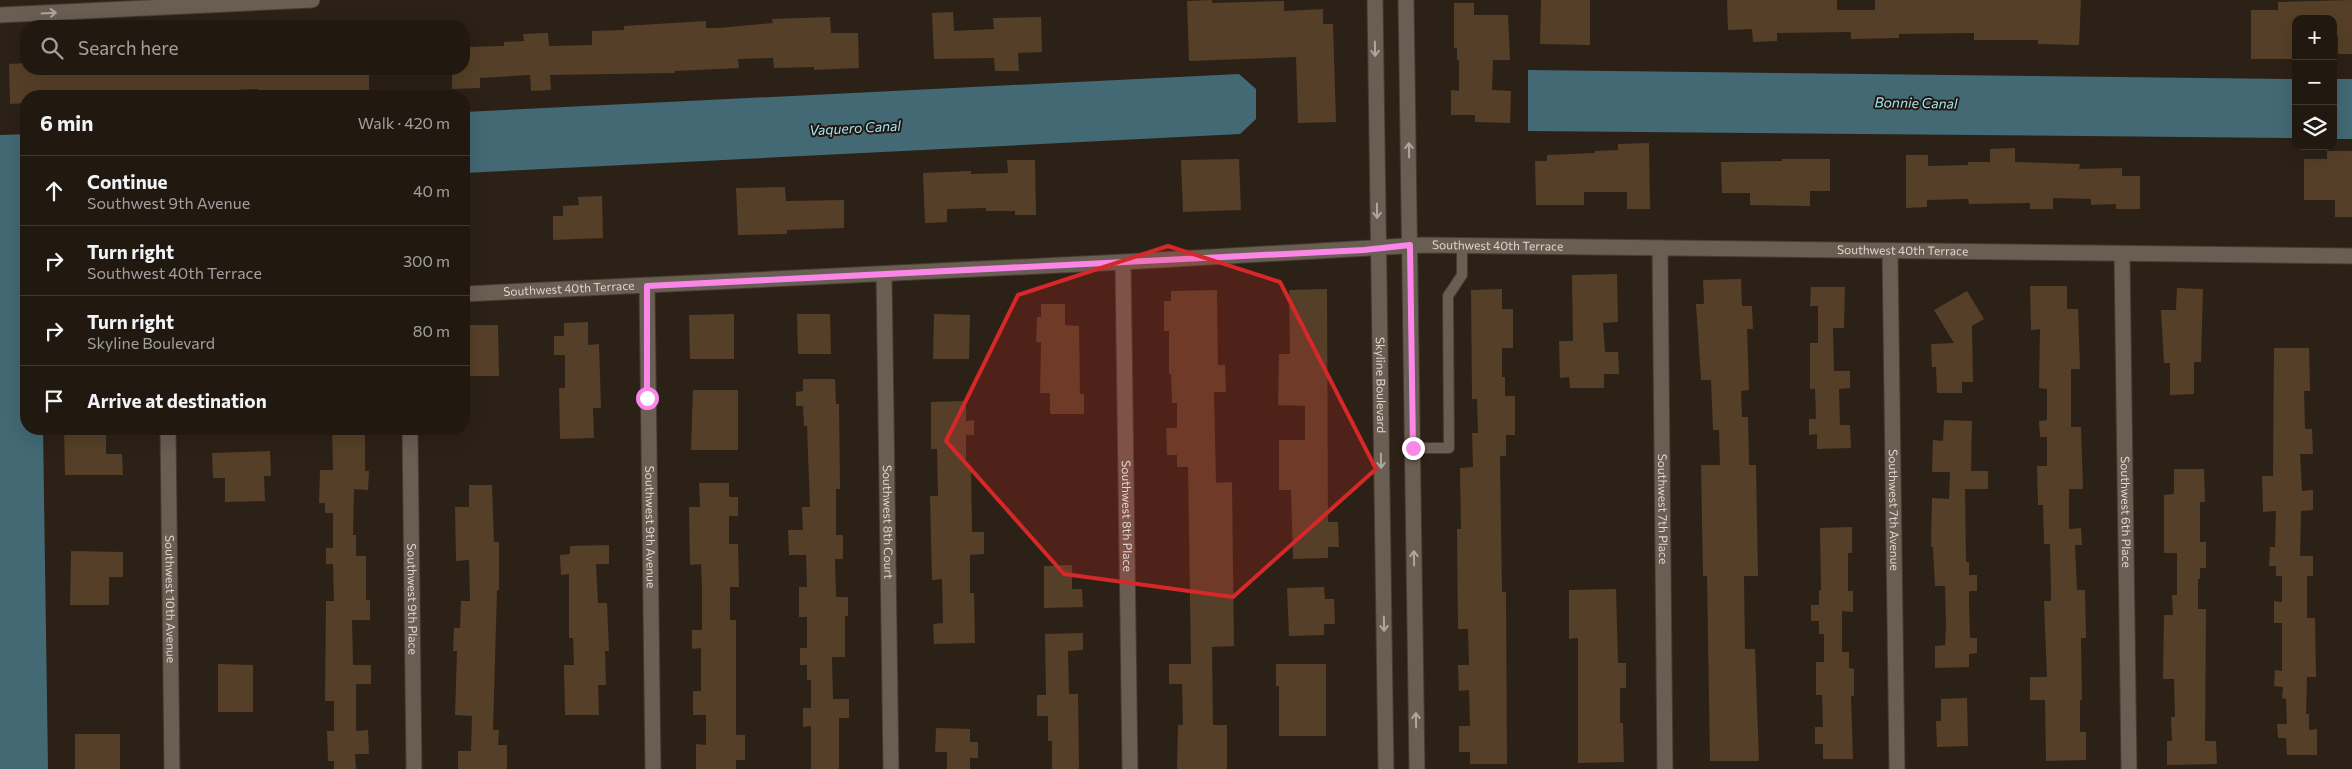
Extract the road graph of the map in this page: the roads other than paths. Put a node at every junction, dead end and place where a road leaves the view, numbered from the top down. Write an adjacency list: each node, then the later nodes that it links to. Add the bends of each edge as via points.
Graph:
1 (312, 0): 4 (street, one-way to 1)
2 (1375, 0): 7 (street, Skyline Boulevard, one-way to 7)
3 (1406, 0): 5 (street, one-way to 3)
4 (0, 15)
5 (1410, 245): 6 (street, Southwest 40th Terrace); 7 (street, Southwest 40th Terrace); 18 (street)
6 (1462, 245): 8 (street, Southwest 40th Terrace); 18 (lane, via 1462,275 1448,296 1449,448)
7 (1377, 247): 12 (street, Southwest 40th Terrace); 24 (street, Skyline Boulevard, one-way to 24)
8 (1660, 248): 9 (street, Southwest 40th Terrace); 26 (street, Southwest 7th Place)
9 (1890, 250): 10 (street, Southwest 40th Terrace); 27 (street, Southwest 7th Avenue)
10 (2122, 254): 11 (street, Southwest 40th Terrace); 28 (street, Southwest 6th Place)
11 (2352, 256)
12 (1123, 262): 13 (street, Southwest 40th Terrace); 23 (street, Southwest 8th Place)
13 (884, 274): 14 (street, Southwest 40th Terrace); 22 (street, Southwest 8th Court)
14 (647, 286): 15 (street, Southwest 40th Terrace); 21 (street, Southwest 9th Avenue)
15 (470, 294)
16 (168, 435): 19 (street, Southwest 10th Avenue)
17 (410, 435): 20 (street, Southwest 9th Place)
18 (1413, 448): 25 (street, one-way to 18)
19 (172, 769)
20 (414, 769)
21 (653, 769)
22 (891, 769)
23 (1130, 769)
24 (1386, 769)
25 (1417, 769)
26 (1665, 769)
27 (1897, 769)
28 (2129, 769)

